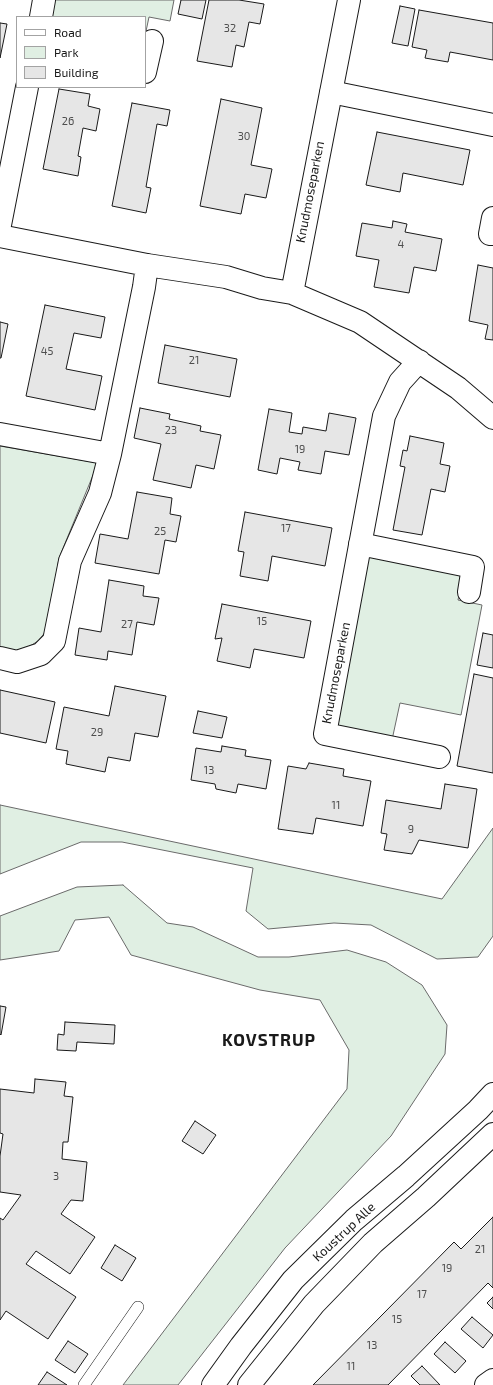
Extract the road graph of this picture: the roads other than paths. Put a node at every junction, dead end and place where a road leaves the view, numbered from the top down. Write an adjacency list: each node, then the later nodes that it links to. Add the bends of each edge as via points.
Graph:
1 (44, 0): 3 (street)
2 (348, 0): 7 (street, Knudmoseparken)
3 (41, 16)
4 (152, 41): 5 (street)
5 (146, 68)
6 (27, 88): 10 (street)
7 (330, 92): 8 (street); 14 (street, Knudmoseparken)
8 (493, 125)
9 (493, 218): 11 (street, via 490,234)
10 (0, 225)
11 (493, 234)
12 (0, 236): 13 (street)
13 (147, 265): 14 (street, via 226,277 262,288); 18 (street)
14 (292, 293): 15 (street, via 360,322)
15 (418, 361): 16 (street, via 458,388); 19 (street, Knudmoseparken, via 400,382 384,416)
16 (493, 418)
17 (0, 434): 18 (street)
18 (110, 454): 21 (street, via 100,494 70,561 54,640 41,654 18,662)
19 (360, 544): 20 (street, via 473,567); 22 (street, Knudmoseparken, via 324,734)
20 (469, 592)
21 (0, 658)
22 (439, 757)
23 (493, 1094): 28 (street, Koustrup Alle, via 428,1156 354,1220 293,1280)
24 (493, 1134): 29 (street, via 373,1243 314,1304)
25 (138, 1307): 27 (lane)
26 (493, 1380): 30 (street)
27 (84, 1385)
28 (212, 1385)
29 (249, 1385)
30 (486, 1385)

